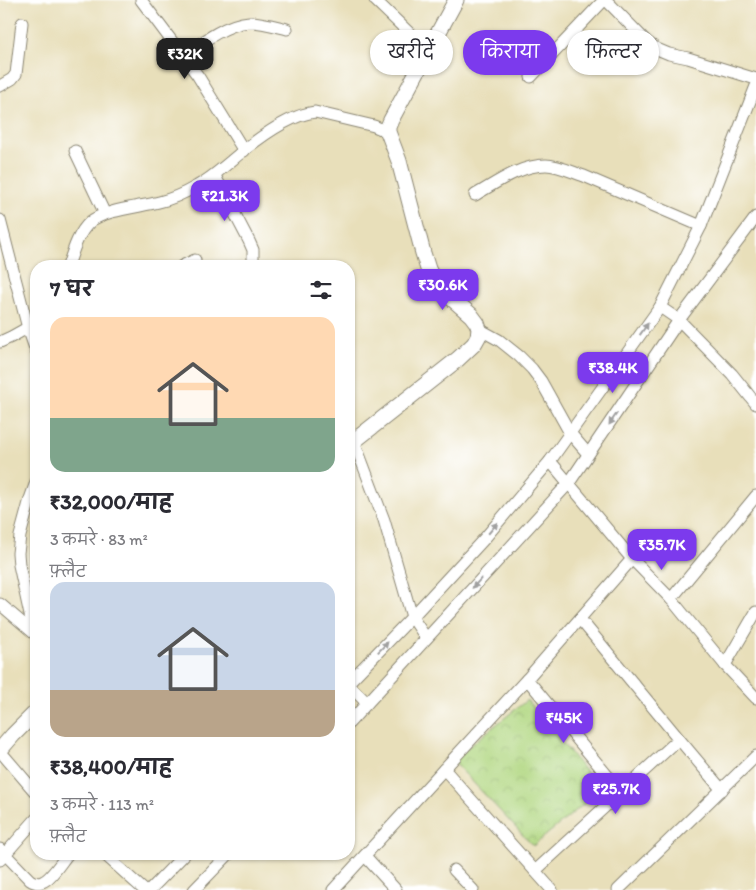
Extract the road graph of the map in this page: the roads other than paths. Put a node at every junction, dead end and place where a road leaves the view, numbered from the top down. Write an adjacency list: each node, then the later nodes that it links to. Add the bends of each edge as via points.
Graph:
1 (141, 0): 9 (street)
2 (375, 0): 7 (street)
3 (456, 0): 8 (street)
4 (605, 0): 11 (street); 12 (street, via 652,45 669,54)
5 (22, 23): 13 (street, via 16,74)
6 (287, 29): 9 (street, via 247,22 219,32)
7 (406, 30)
8 (440, 30)
9 (183, 56): 17 (street)
10 (416, 75): 15 (street, via 391,120)
11 (531, 77)
12 (756, 80)
13 (0, 86)
14 (756, 86): 23 (street)
15 (388, 132): 17 (street, via 315,112 293,118); 30 (street, via 430,274 441,289 471,315)
16 (75, 151): 20 (street)
17 (244, 151): 18 (street)
18 (215, 176): 20 (street, via 160,202); 25 (street, via 249,241)
19 (475, 195): 23 (street, via 519,171 547,165 584,176)
20 (105, 214): 24 (street, via 90,222 79,236)
21 (756, 216): 28 (street)
22 (0, 220): 27 (street)
23 (701, 226): 26 (street)
24 (70, 260)
25 (253, 260)
26 (660, 307): 28 (street); 33 (street, one-way to 26)
27 (30, 319)
28 (679, 320): 32 (street, via 732,374); 36 (street, one-way to 36)
29 (30, 327): 31 (street)
30 (479, 329): 33 (street, via 499,340 532,369); 34 (street, via 474,344 458,359)
31 (0, 342)
32 (756, 404)
33 (570, 434): 36 (street); 37 (street)
34 (355, 440)
35 (355, 452): 46 (street, via 384,520)
36 (588, 454): 38 (street)
37 (550, 461): 38 (street); 46 (street, one-way to 37)
38 (569, 482): 41 (street); 49 (street, one-way to 49)
39 (756, 496): 42 (street)
40 (30, 499): 44 (street, via 18,553)
41 (632, 559): 42 (street); 47 (street)
42 (671, 599): 50 (street)
43 (0, 604): 48 (street)
44 (30, 612)
45 (756, 612): 50 (street)
46 (412, 617): 49 (street); 51 (street, one-way to 46)
47 (580, 619): 52 (street); 58 (street)
48 (30, 630)
49 (426, 638): 55 (street)
50 (725, 665): 54 (street)
51 (355, 678)
52 (527, 679): 61 (street); 64 (street)
53 (355, 690): 55 (street)
54 (756, 698)
55 (367, 703): 56 (street)
56 (355, 716)
57 (30, 718): 59 (street)
58 (679, 739): 63 (street); 64 (street)
59 (0, 750): 62 (street)
60 (756, 756): 63 (street)
61 (444, 769): 67 (street); 73 (street)
62 (30, 786)
63 (722, 790): 81 (street)
64 (621, 792): 73 (street)
65 (30, 825): 66 (street)
66 (2, 854): 68 (street, via 35,883 49,877)
67 (365, 856): 74 (street); 78 (street)
68 (63, 860)
69 (111, 860): 75 (street)
70 (179, 860): 76 (street)
71 (220, 860): 77 (street)
72 (454, 870): 79 (street)
73 (534, 871): 80 (street)
74 (340, 888)
75 (144, 890)
76 (150, 890)
77 (194, 890)
78 (396, 890)
79 (473, 890)
80 (552, 890)
81 (618, 890)

